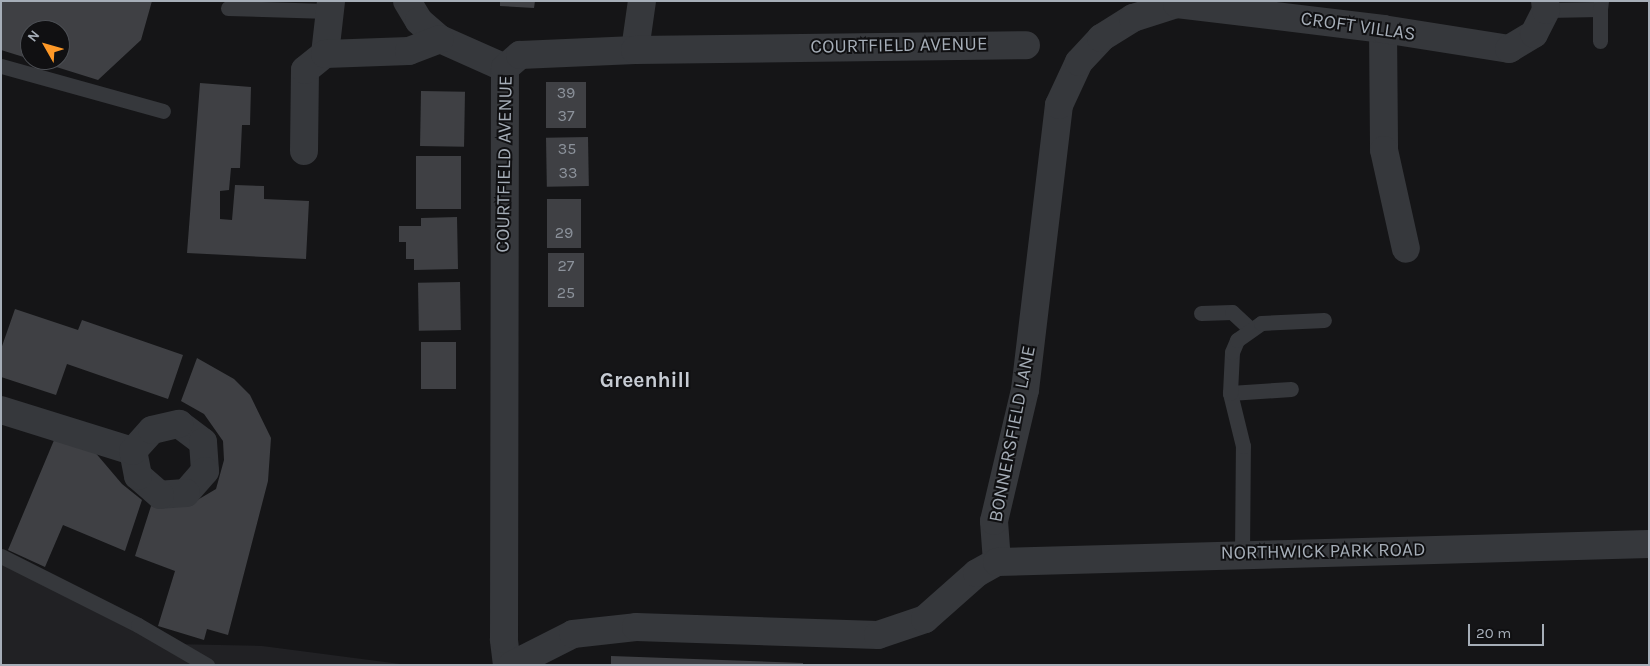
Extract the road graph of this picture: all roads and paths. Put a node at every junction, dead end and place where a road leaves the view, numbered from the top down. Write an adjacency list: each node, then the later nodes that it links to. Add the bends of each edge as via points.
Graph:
1 (407, 1): 9 (street, via 419,21)
2 (642, 1): 12 (street)
3 (1177, 3): 8 (street, CROFT VILLAS); 29 (street, BONNERSFIELD LANE, via 1133,18 1101,38 1079,62 1059,105 1025,390 994,521)
4 (1601, 5): 7 (lane); 10 (lane)
5 (330, 6): 6 (lane); 13 (street)
6 (228, 8)
7 (1542, 15): 8 (street, CROFT VILLAS, via 1510,50)
8 (1383, 29): 18 (street, via 1384,150)
9 (440, 39): 13 (street, via 409,51); 15 (street)
10 (1600, 41)
11 (1026, 45): 12 (street, COURTFIELD AVENUE)
12 (635, 50): 15 (street, COURTFIELD AVENUE, via 520,55)
13 (325, 54): 17 (street, via 305,70)
14 (1, 66): 16 (lane)
15 (504, 68): 31 (street, COURTFIELD AVENUE, via 504,638)
16 (163, 111)
17 (304, 151)
18 (1406, 249)
19 (1201, 313): 21 (lane, via 1232,312)
20 (1324, 320): 21 (lane, via 1261,323)
21 (1250, 329): 23 (lane, via 1237,340 1232,352)
22 (1291, 389): 23 (lane)
23 (1230, 393): 27 (lane, via 1243,446)
24 (1, 410): 25 (street)
25 (133, 451)
26 (1649, 544): 27 (street, NORTHWICK PARK ROAD)
27 (1242, 553): 29 (street, NORTHWICK PARK ROAD)
28 (1, 556): 30 (lane, via 138,625)
29 (997, 562): 32 (street, via 976,574 925,619 878,635 636,627 573,634)
30 (207, 665)
31 (507, 665)
32 (512, 665)

